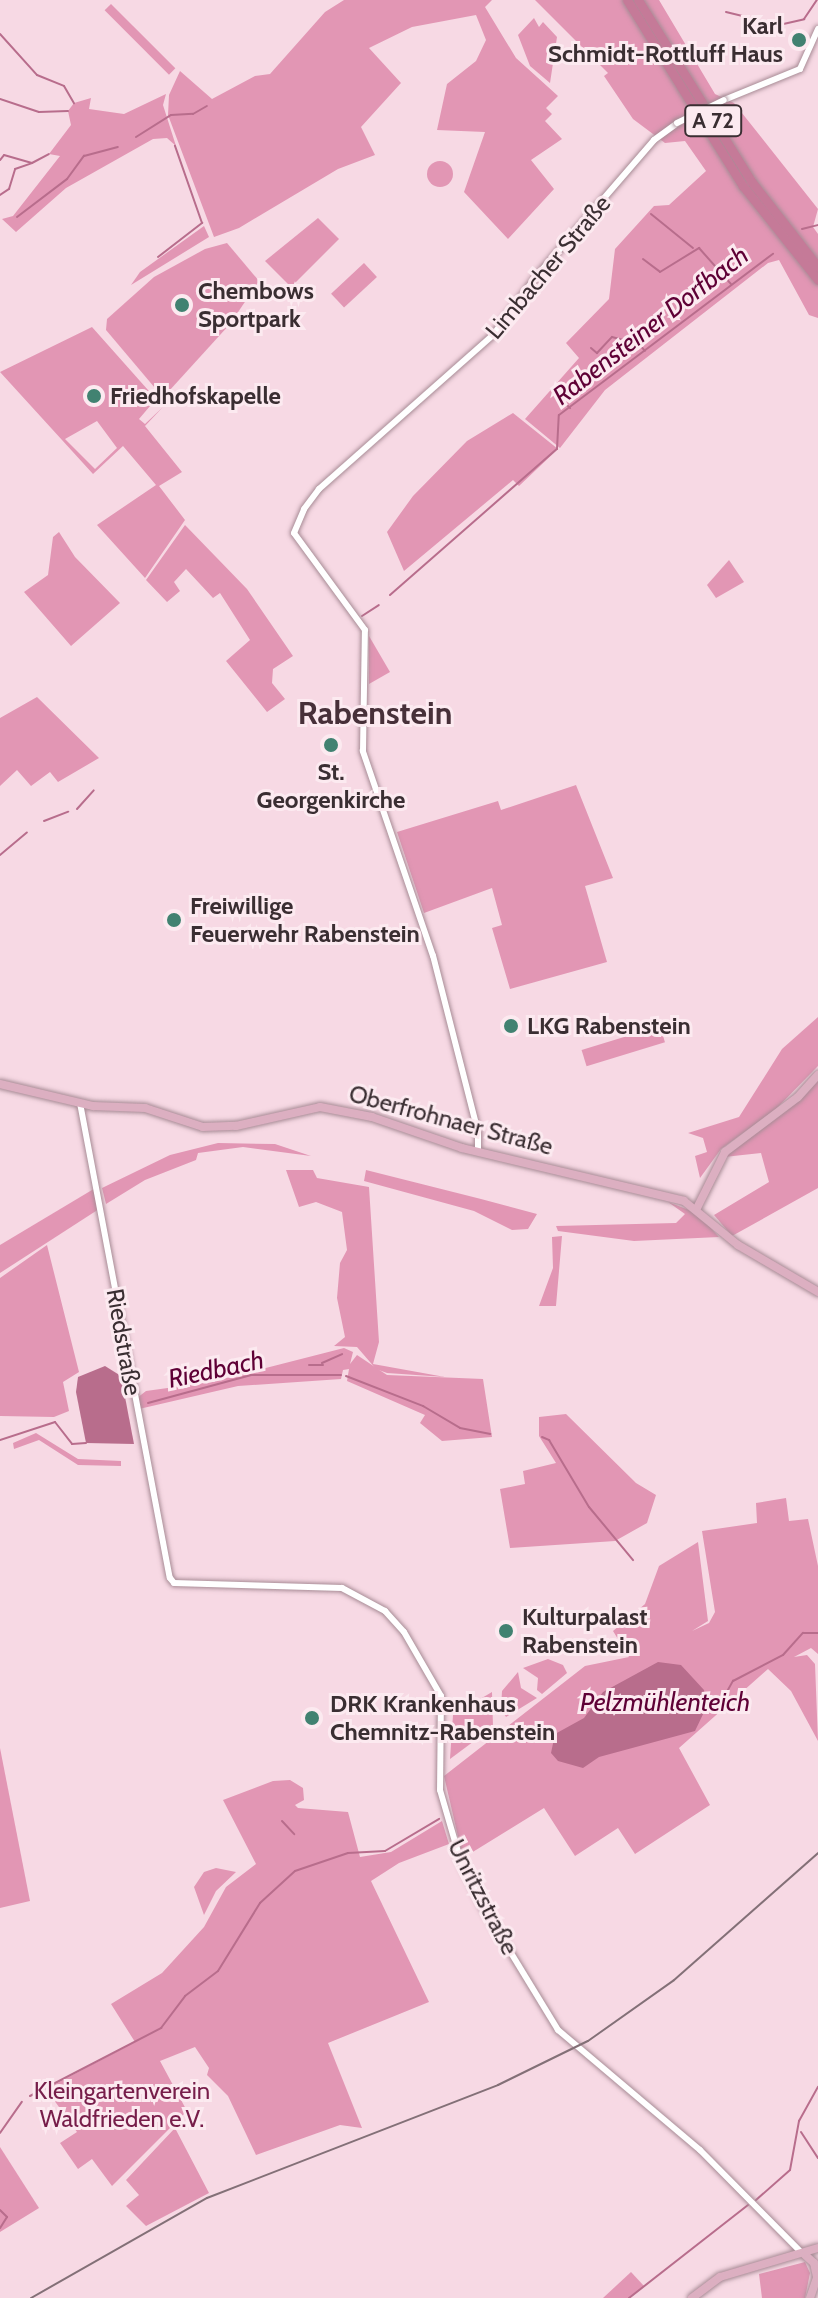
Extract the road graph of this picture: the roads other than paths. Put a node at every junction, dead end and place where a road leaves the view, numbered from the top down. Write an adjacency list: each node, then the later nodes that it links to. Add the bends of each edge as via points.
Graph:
1 (627, 0): 4 (highway, A 72, via 743,186)
2 (638, 0): 4 (highway, A 72)
3 (818, 29): 11 (street, Limbacher Straße, bridge, via 800,69 724,100 654,140 478,350 319,489 294,533 365,630 363,751 433,956 478,1132)
4 (790, 242): 5 (highway, A 72)
5 (806, 260): 6 (highway, A 72); 7 (highway, A 72)
6 (818, 267)
7 (818, 280)
8 (818, 1075): 12 (main road, via 798,1097 725,1152)
9 (0, 1084): 10 (main road, Oberfrohnaer Straße)
10 (80, 1103): 11 (main road, Oberfrohnaer Straße, via 145,1108 220,1127 320,1107 380,1119); 14 (street, Riedstraße, via 103,1210 123,1351)
11 (478, 1151): 12 (main road, Oberfrohnaer Straße)
12 (697, 1208): 13 (main road, Oberfrohnaer Straße, via 738,1245)
13 (818, 1292)
14 (172, 1581): 16 (street, Unritzstraße, via 342,1588 385,1611 404,1632 441,1696 440,1790 460,1859 558,2030 700,2150)
15 (818, 2248): 16 (main road)
16 (804, 2254): 17 (main road, via 814,2263); 18 (main road, via 720,2277)
17 (817, 2276): 19 (main road)
18 (692, 2298)
19 (810, 2298)

